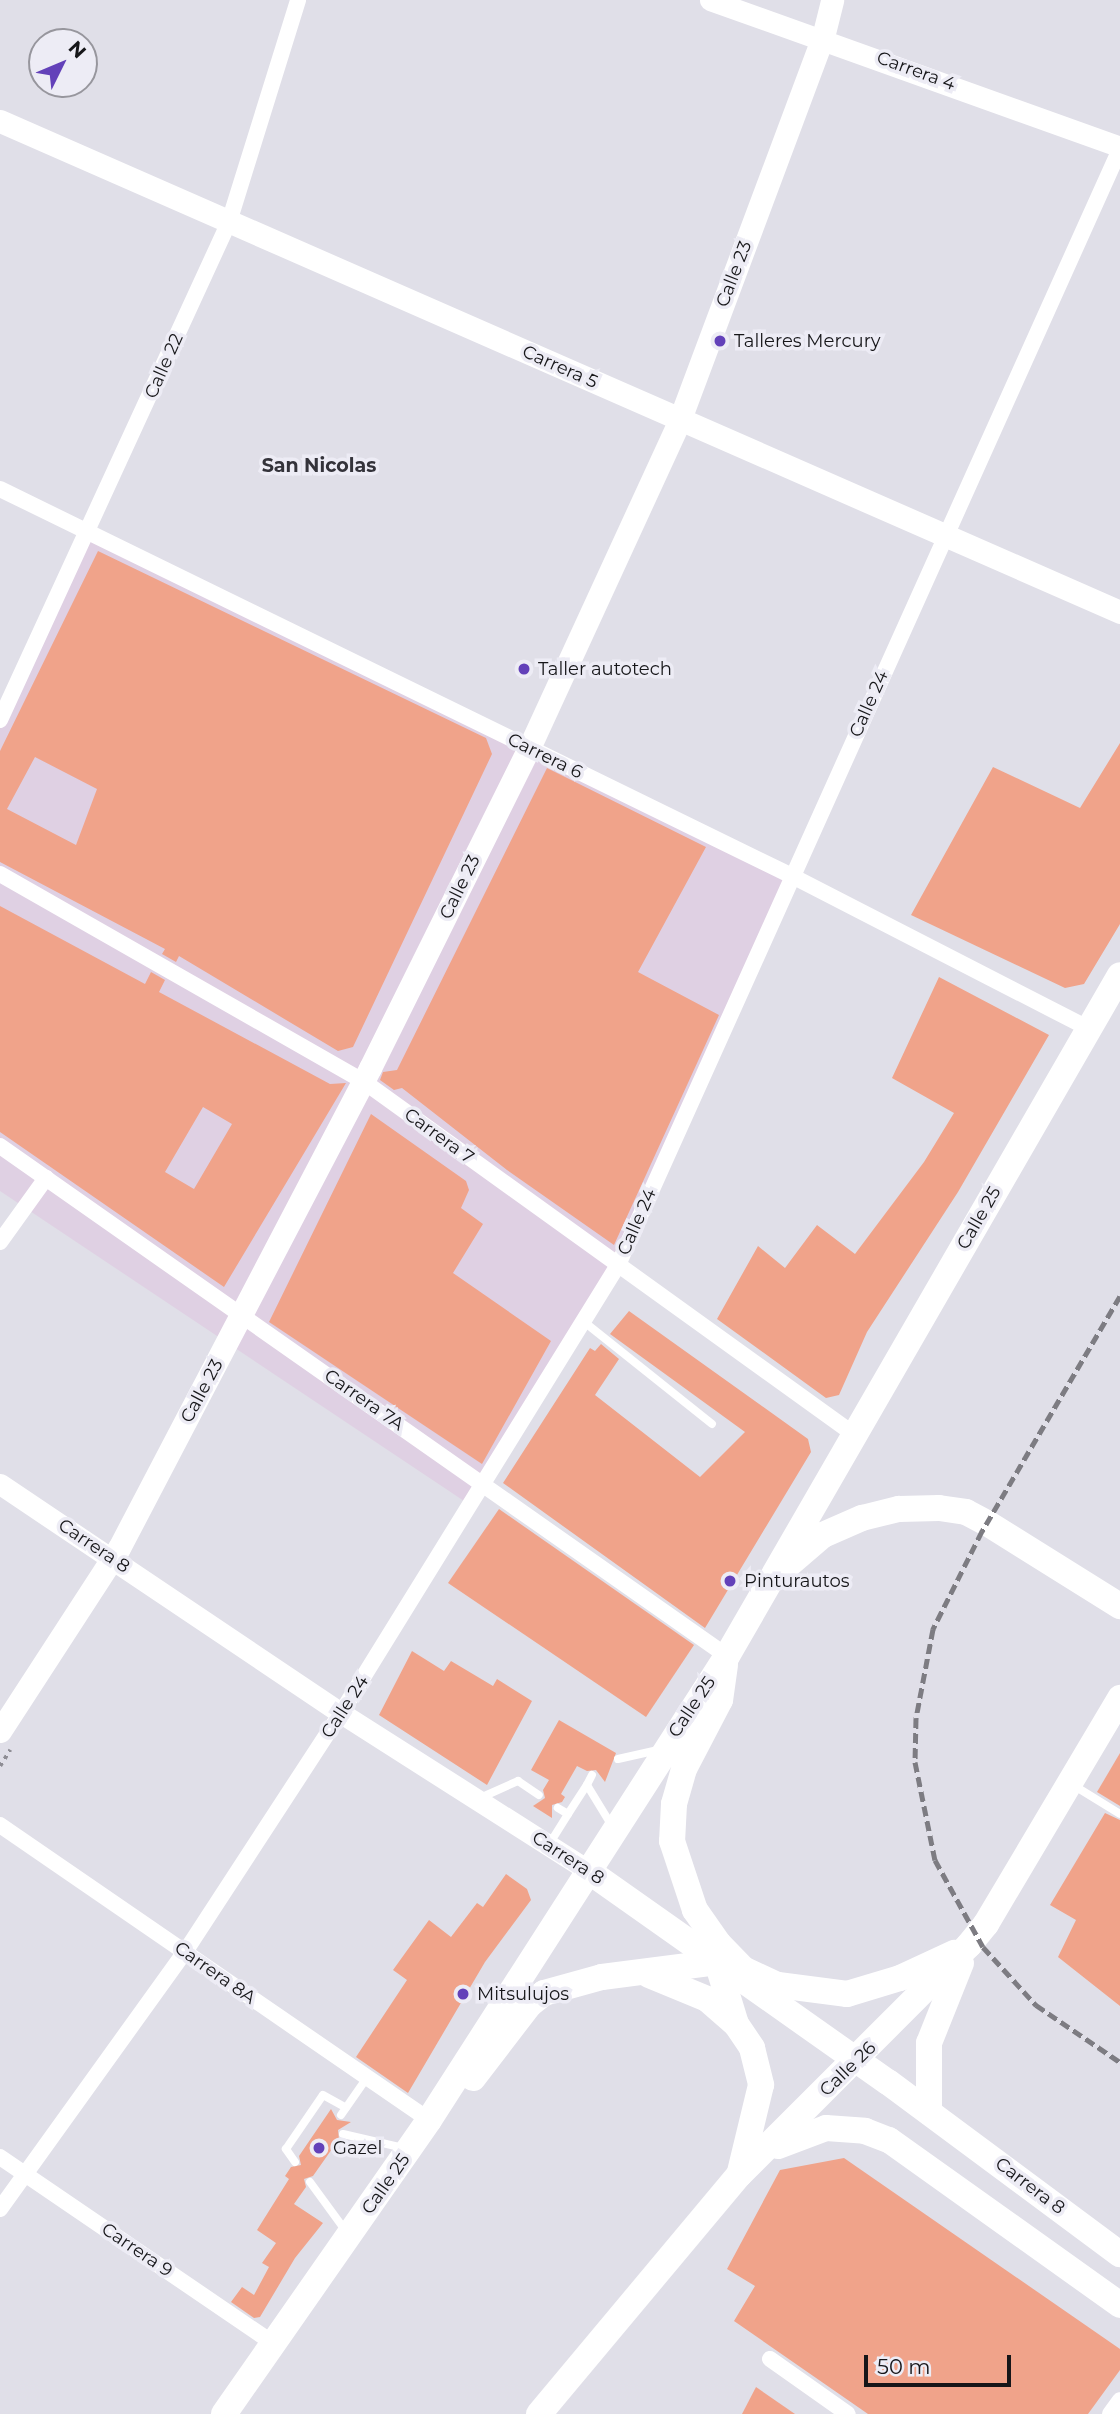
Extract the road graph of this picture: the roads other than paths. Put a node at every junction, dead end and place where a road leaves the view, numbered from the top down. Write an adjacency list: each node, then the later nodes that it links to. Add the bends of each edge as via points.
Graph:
1 (298, 0): 7 (street, Calle 22)
2 (710, 0): 4 (street, Carrera 4)
3 (832, 0): 4 (main road, Calle 23)
4 (823, 37): 6 (street, Carrera 4); 8 (main road, Calle 23)
5 (0, 121): 7 (main road, Carrera 5)
6 (1120, 148): 11 (street, Calle 24)
7 (229, 222): 8 (main road, Carrera 5); 10 (street, Calle 22)
8 (680, 419): 11 (main road, Carrera 5); 14 (main road, Calle 23)
9 (0, 489): 10 (street, Carrera 6)
10 (90, 529): 13 (street, Calle 22); 14 (street, Carrera 6)
11 (944, 535): 12 (main road, Carrera 5); 16 (street, Calle 24)
12 (1120, 612)
13 (0, 720)
14 (528, 748): 16 (street, Carrera 6); 19 (main road, Calle 23)
15 (0, 874): 19 (street, Carrera 7)
16 (792, 876): 18 (street, Carrera 6); 23 (street, Calle 24)
17 (1120, 975): 18 (main road, Calle 25)
18 (1088, 1028): 27 (main road, Calle 25)
19 (363, 1081): 23 (street, Carrera 7); 24 (main road, Calle 23)
20 (0, 1146): 21 (street, Carrera 7A)
21 (46, 1178): 22 (street); 24 (street, Carrera 7A)
22 (0, 1242)
23 (618, 1265): 25 (street, Calle 24); 27 (street, Carrera 7)
24 (242, 1315): 29 (street, Carrera 7A); 30 (main road, Calle 23)
25 (583, 1321): 26 (lane); 29 (street, Calle 24)
26 (712, 1424)
27 (855, 1435): 31 (main road, Calle 25)
28 (0, 1484): 30 (street, Carrera 8)
29 (483, 1485): 33 (street, Carrera 7A); 35 (street, Calle 24)
30 (114, 1559): 35 (street, Carrera 8); 36 (main road, Calle 23)
31 (764, 1590): 32 (main road, via 823,1535 899,1509 939,1508 966,1512 987,1523); 33 (main road, Calle 25)
32 (1120, 1606)
33 (727, 1656): 37 (main road, Calle 25); 51 (main road, via 720,1700 684,1769 674,1804 672,1841 695,1910 718,1943 743,1969 778,1985 847,1994 900,1979)
34 (1120, 1698): 40 (main road, Calle 26)
35 (341, 1713): 43 (street, Carrera 8); 52 (street, Calle 24)
36 (0, 1731)
37 (664, 1749): 38 (lane); 48 (main road, Calle 25)
38 (618, 1759)
39 (593, 1775): 41 (lane)
40 (1068, 1781): 46 (lane); 51 (main road, Calle 26, via 986,1924)
41 (587, 1785): 45 (lane); 48 (lane)
42 (540, 1795): 43 (lane, via 518,1782)
43 (477, 1799): 49 (street, Carrera 8)
44 (558, 1808): 45 (lane)
45 (568, 1814): 49 (lane)
46 (1120, 1814)
47 (0, 1825): 52 (street, Carrera 8A)
48 (615, 1830): 50 (main road, Calle 25)
49 (549, 1845): 50 (street, Carrera 8)
50 (587, 1870): 53 (main road, Carrera 8); 59 (main road, Calle 25)
51 (969, 1945): 56 (main road, Calle 26); 58 (main road, via 929,2043)
52 (185, 1952): 57 (street, Carrera 8A); 66 (street, Calle 24)
53 (717, 1962): 54 (main road); 55 (main road); 56 (main road, Carrera 8)
54 (646, 1974): 55 (main road, via 707,1999); 59 (main road, via 601,1977 544,1993 529,2005 478,2073)
55 (736, 2024): 67 (main road, via 752,2048 761,2085)
56 (856, 2061): 58 (main road, Carrera 8); 67 (main road, Calle 26)
57 (366, 2079): 59 (street, Carrera 8A); 64 (lane, via 343,2112 323,2095 286,2149)
58 (929, 2112): 61 (main road, Carrera 8)
59 (429, 2120): 62 (main road, Calle 25)
60 (343, 2134): 62 (lane)
61 (959, 2134): 65 (main road, via 955,2159); 68 (main road, Carrera 8)
62 (410, 2149): 72 (main road, Calle 25)
63 (0, 2157): 66 (street, Carrera 9)
64 (295, 2162)
65 (932, 2172): 67 (main road, via 889,2140 840,2128 813,2130 787,2140); 70 (main road)
66 (24, 2173): 71 (street, Calle 24); 75 (street, Carrera 9)
67 (740, 2174): 79 (main road, Calle 26)
68 (1016, 2175): 70 (main road, via 994,2179 986,2186); 73 (main road, Carrera 8)
69 (310, 2182): 72 (lane)
70 (980, 2207): 74 (main road)
71 (0, 2209)
72 (350, 2236): 75 (main road, Calle 25)
73 (1120, 2254)
74 (1120, 2305)
75 (273, 2343): 78 (main road, Calle 25)
76 (770, 2359): 80 (street)
77 (1120, 2400): 81 (street)
78 (224, 2414)
79 (539, 2414)
80 (848, 2414)
81 (1110, 2414)

